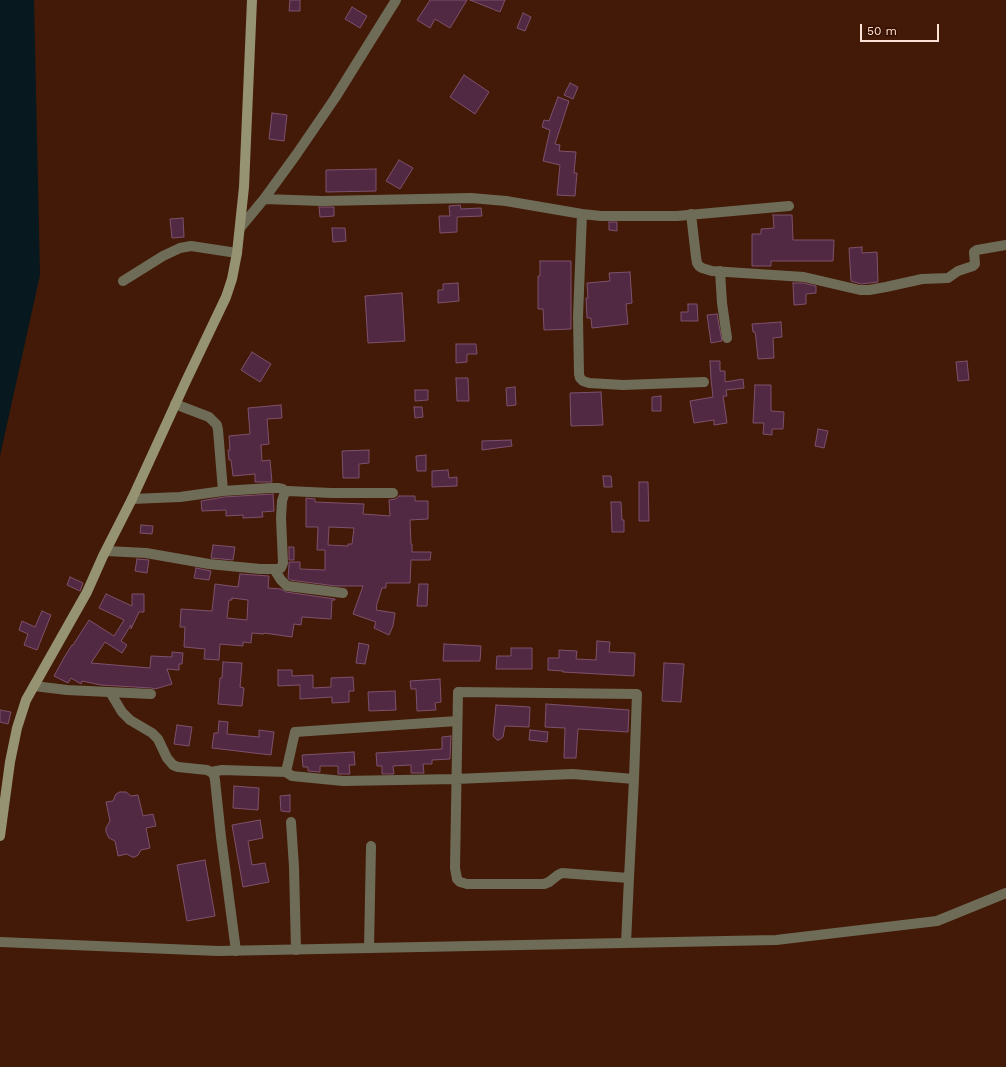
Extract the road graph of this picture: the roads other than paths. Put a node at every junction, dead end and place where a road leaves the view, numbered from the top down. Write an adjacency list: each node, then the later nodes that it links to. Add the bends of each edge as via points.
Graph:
1 (252, 0): 7 (main road)
2 (396, 0): 3 (street, via 335,98)
3 (264, 199): 5 (street, via 322,201 471,198 506,201); 7 (street)
4 (789, 206): 6 (street)
5 (582, 214): 6 (street); 13 (street, via 578,317 580,378 589,383 623,385)
6 (691, 214): 10 (street, via 699,266)
7 (240, 228): 9 (main road)
8 (1006, 245): 10 (street, via 977,250 974,252 973,266 948,278 922,279 869,290 853,289 804,277)
9 (237, 253): 11 (street, via 191,246 180,248); 14 (main road, via 226,297)
10 (720, 271): 12 (street)
11 (123, 281)
12 (727, 338)
13 (704, 382)
14 (175, 404): 15 (street, via 209,417 216,425); 18 (main road)
15 (223, 491): 16 (street, via 279,488); 18 (street)
16 (285, 492): 17 (street); 20 (street, via 282,501 282,563 281,568)
17 (393, 493)
18 (132, 499): 19 (main road)
19 (106, 551): 20 (street, via 146,553 209,564); 22 (main road, via 87,592)
20 (274, 569): 21 (street, via 287,586)
21 (344, 593)
22 (34, 686): 23 (street); 31 (main road, via 26,700 17,728)
23 (110, 692): 24 (street); 26 (street, via 130,720 158,739 173,765)
24 (151, 694)
25 (457, 721): 27 (street, via 295,732); 28 (street); 29 (street, via 458,692 637,694)
26 (211, 772): 27 (street); 39 (street, via 215,780)
27 (286, 772): 28 (street, via 292,776 343,781)
28 (456, 779): 29 (street, via 573,774); 33 (street, via 455,868 460,882 544,884 562,873)
29 (634, 779): 33 (street)
30 (291, 822): 38 (street)
31 (0, 836)
32 (371, 846): 37 (street)
33 (629, 878): 36 (street)
34 (1006, 893): 36 (street, via 937,921 776,940)
35 (0, 942): 39 (street)
36 (626, 943): 37 (street)
37 (369, 948): 38 (street)
38 (296, 950): 39 (street)
39 (236, 951)

